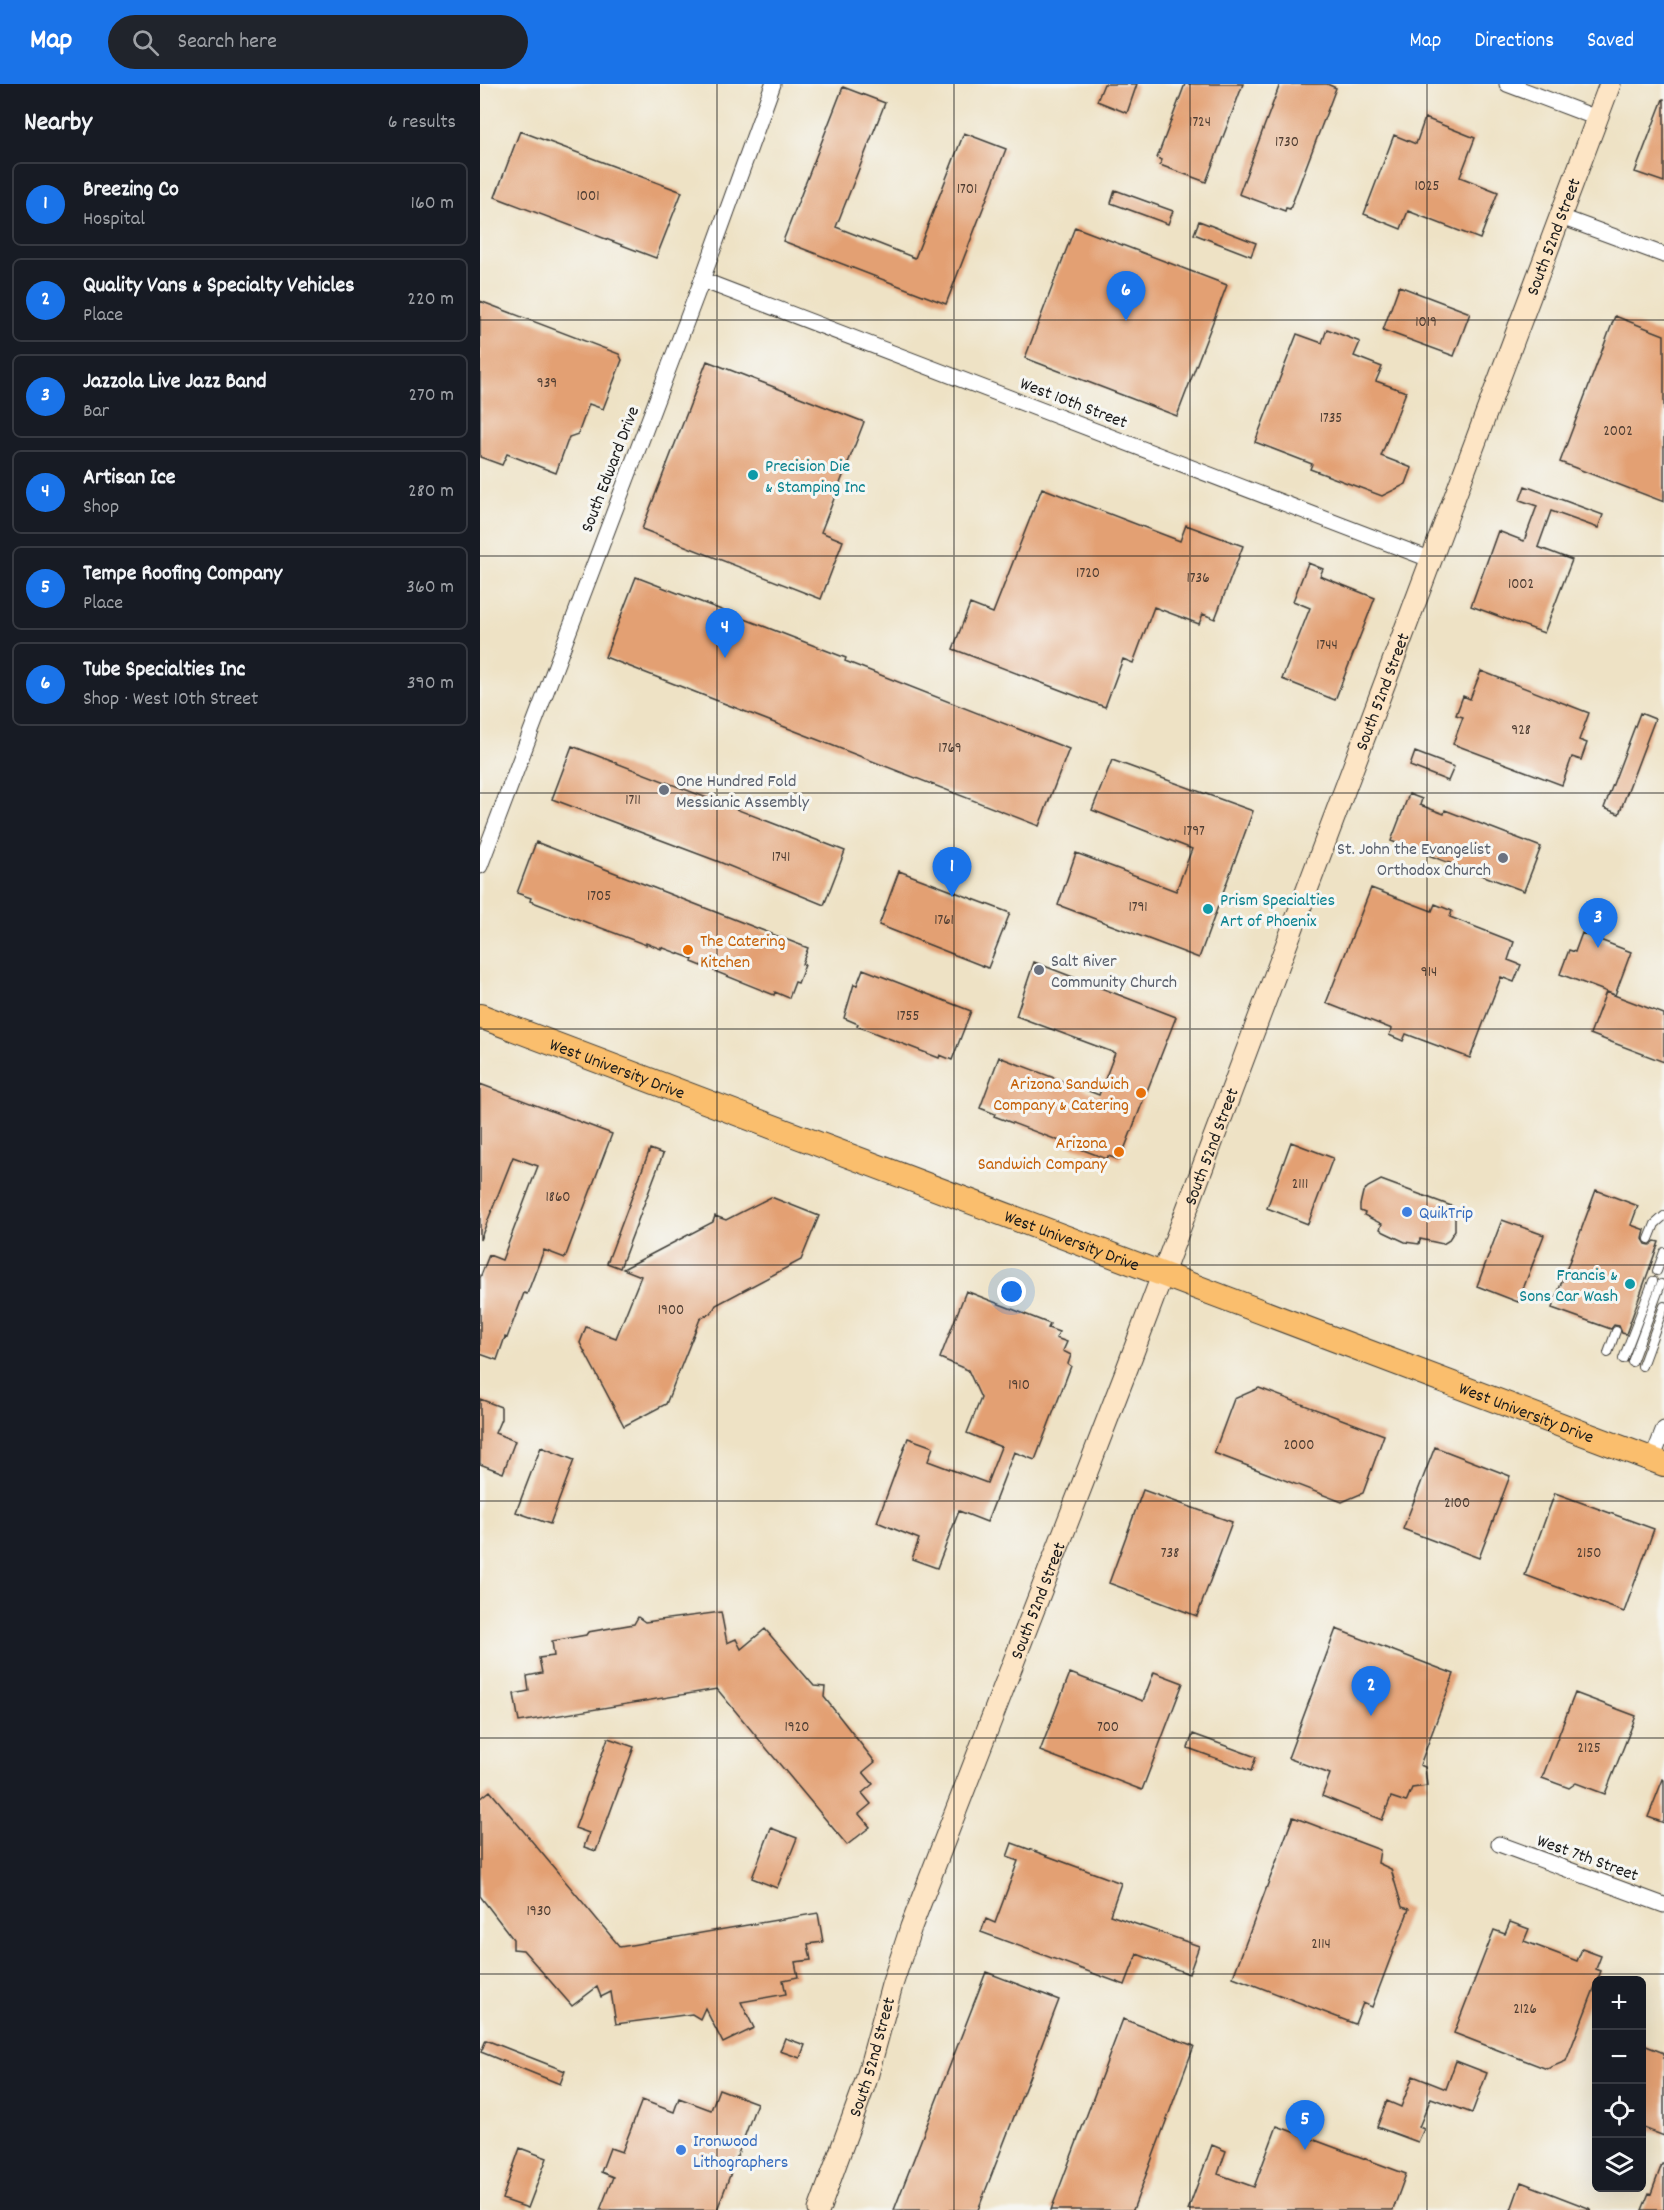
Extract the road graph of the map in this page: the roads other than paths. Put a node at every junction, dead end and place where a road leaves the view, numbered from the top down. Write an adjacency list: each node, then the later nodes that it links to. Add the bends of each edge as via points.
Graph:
1 (773, 84): 7 (street, South Edward Drive)
2 (1507, 84): 4 (street)
3 (1610, 84): 4 (main road, South 52nd Street)
4 (1597, 118): 5 (main road, South 52nd Street)
5 (1561, 217): 6 (street); 8 (main road, South 52nd Street)
6 (1664, 255)
7 (702, 280): 8 (street, West 10th Street); 9 (street, South Edward Drive)
8 (1431, 560): 15 (main road, South 52nd Street)
9 (480, 866)
10 (480, 1016): 15 (main road, West University Drive)
11 (1664, 1216): 12 (lane, via 1655,1224)
12 (1650, 1239)
13 (1664, 1252): 14 (lane)
14 (1657, 1271)
15 (1162, 1274): 23 (main road, West University Drive); 26 (main road, South 52nd Street, via 911,1927 866,2081)
16 (1664, 1306): 21 (lane)
17 (1616, 1331): 18 (lane)
18 (1608, 1353)
19 (1623, 1359): 20 (lane, via 1657,1283)
20 (1632, 1362)
21 (1642, 1366)
22 (1664, 1429): 23 (street)
23 (1658, 1462)
24 (1499, 1844): 25 (street, West 7th Street)
25 (1664, 1905)
26 (819, 2210)

